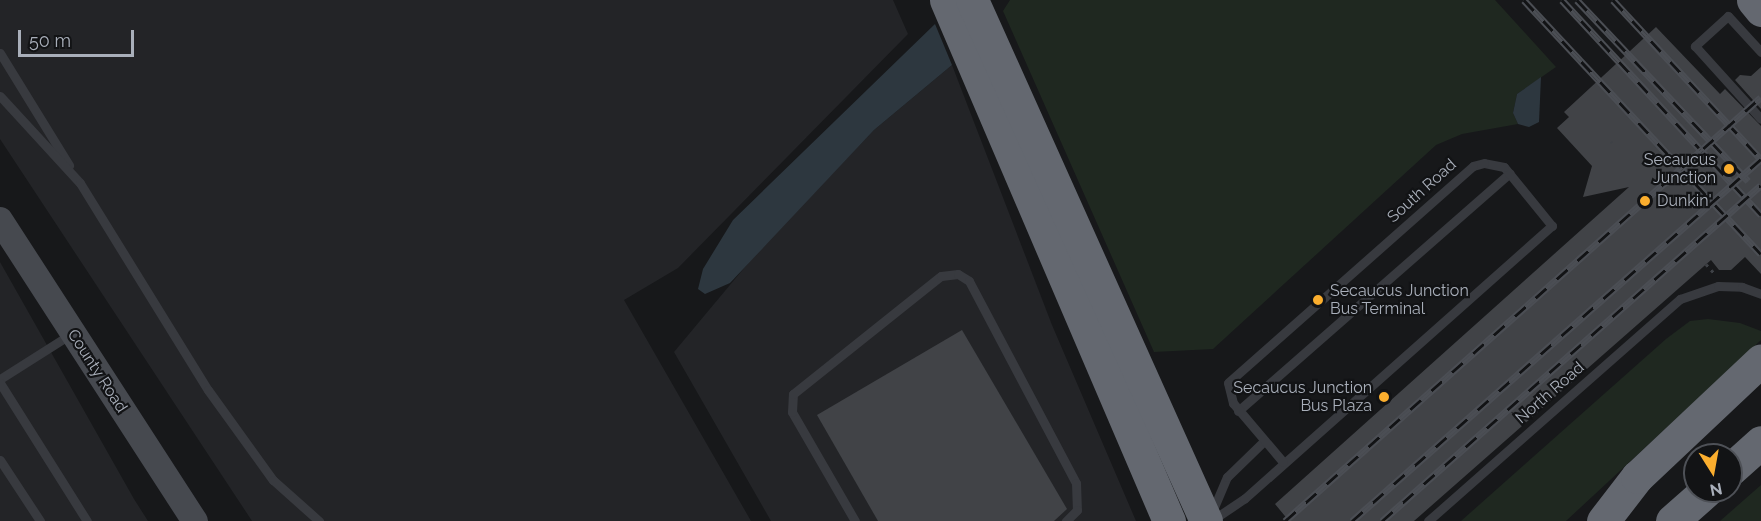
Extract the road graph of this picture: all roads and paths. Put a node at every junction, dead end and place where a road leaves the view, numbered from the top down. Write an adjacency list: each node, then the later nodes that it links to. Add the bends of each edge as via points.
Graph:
1 (946, 0): 30 (highway)
2 (972, 0): 31 (highway)
3 (1753, 0): 4 (highway)
4 (1761, 10)
5 (1761, 52): 8 (lane, via 1728,16 1695,46)
6 (0, 53): 10 (lane)
7 (0, 96): 10 (lane)
8 (1761, 119)
9 (1510, 173): 17 (lane); 17 (lane, South Road, via 1499,164 1473,166 1228,383 1230,398); 22 (lane, via 1552,226)
10 (80, 183): 27 (lane, via 208,390 273,480)
11 (0, 220): 13 (main road, County Road)
12 (1761, 294): 32 (lane, North Road, via 1726,286 1695,292 1674,304)
13 (73, 333): 15 (lane); 26 (main road, County Road)
14 (1761, 360): 33 (highway, via 1637,477)
15 (0, 381): 25 (lane)
16 (1761, 390): 34 (highway)
17 (1238, 411): 18 (lane, South Road)
18 (1264, 441): 22 (lane, South Road); 31 (lane, via 1227,477)
19 (1761, 442): 20 (highway)
20 (1743, 458)
21 (0, 460): 24 (lane)
22 (1283, 462): 31 (lane, via 1244,498)
23 (1692, 503): 35 (highway)
24 (40, 521)
25 (87, 521)
26 (195, 521)
27 (319, 521)
28 (855, 521): 29 (lane, via 792,412 793,394 940,276 958,274 969,281 1076,483 1080,496 1077,510)
29 (1066, 521)
30 (1169, 521)
31 (1209, 521)
32 (1428, 521)
33 (1603, 521)
34 (1614, 521)
35 (1672, 521)

